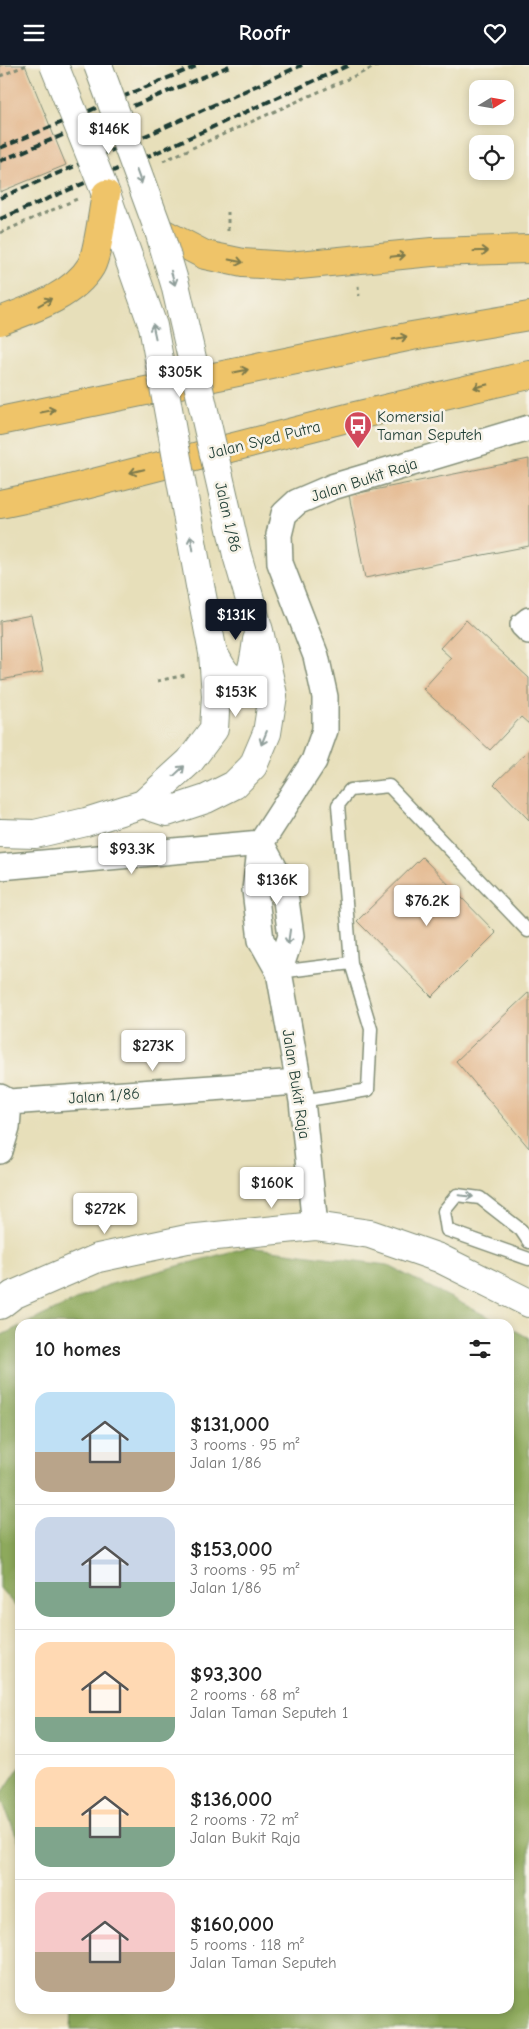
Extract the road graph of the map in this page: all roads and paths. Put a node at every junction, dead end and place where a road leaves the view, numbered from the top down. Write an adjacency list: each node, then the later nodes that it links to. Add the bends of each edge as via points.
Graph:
1 (28, 65): 5 (path)
2 (54, 65): 7 (street, bridge)
3 (98, 65): 10 (street, Jalan 1/86, one-way to 10, bridge)
4 (379, 65): 6 (path)
5 (0, 76)
6 (161, 162)
7 (106, 194): 15 (main road, one-way to 7, bridge, via 40,305 74,285 92,265); 23 (street, one-way to 7, bridge, via 153,327)
8 (79, 198): 11 (path)
9 (228, 211): 12 (path)
10 (159, 231): 13 (main road, one-way to 13, via 205,255 243,263 289,267 432,252); 21 (street, Jalan 1/86, one-way to 21, bridge, via 180,305 237,555)
11 (0, 233)
12 (228, 235)
13 (529, 249)
14 (529, 316): 17 (main road, one-way to 14, via 412,336)
15 (0, 321)
16 (529, 375): 19 (main road, Jalan Syed Putra, one-way to 19)
17 (0, 421)
18 (529, 429): 28 (street, Jalan Bukit Raja, via 332,487 297,502 284,514 279,535 280,563 316,656 325,697 325,730 314,761)
19 (5, 506)
20 (529, 620): 22 (street, via 523,625)
21 (259, 631): 23 (street, via 252,669 243,681 235,681 228,676); 26 (street, Jalan 1/86, one-way to 26, via 273,695 267,733 252,766 234,785 188,807 166,812)
22 (529, 631)
23 (213, 653): 26 (street, one-way to 23, via 190,761 214,729)
24 (192, 674): 25 (path)
25 (157, 681)
26 (144, 804): 27 (street, via 35,834)
27 (0, 833)
28 (261, 843): 29 (street); 32 (street, Jalan Bukit Raja, via 284,886 291,936)
29 (0, 867)
30 (528, 931): 31 (lane, via 389,786 350,790 338,805)
31 (351, 963): 32 (lane); 33 (lane, via 370,1029 368,1090)
32 (279, 972): 33 (street, Jalan Bukit Raja)
33 (300, 1091): 34 (street, Jalan 1/86); 36 (street, Jalan Bukit Raja)
34 (4, 1100): 35 (street, via 7,1128)
35 (0, 1151)
36 (315, 1226): 39 (street, via 370,1234 422,1252); 40 (street, via 187,1239 98,1258 13,1295)
37 (529, 1242): 38 (lane, one-way to 37, via 448,1230 444,1211 457,1195 480,1198 521,1230)
38 (529, 1259)
39 (529, 1303)
40 (0, 1305)

